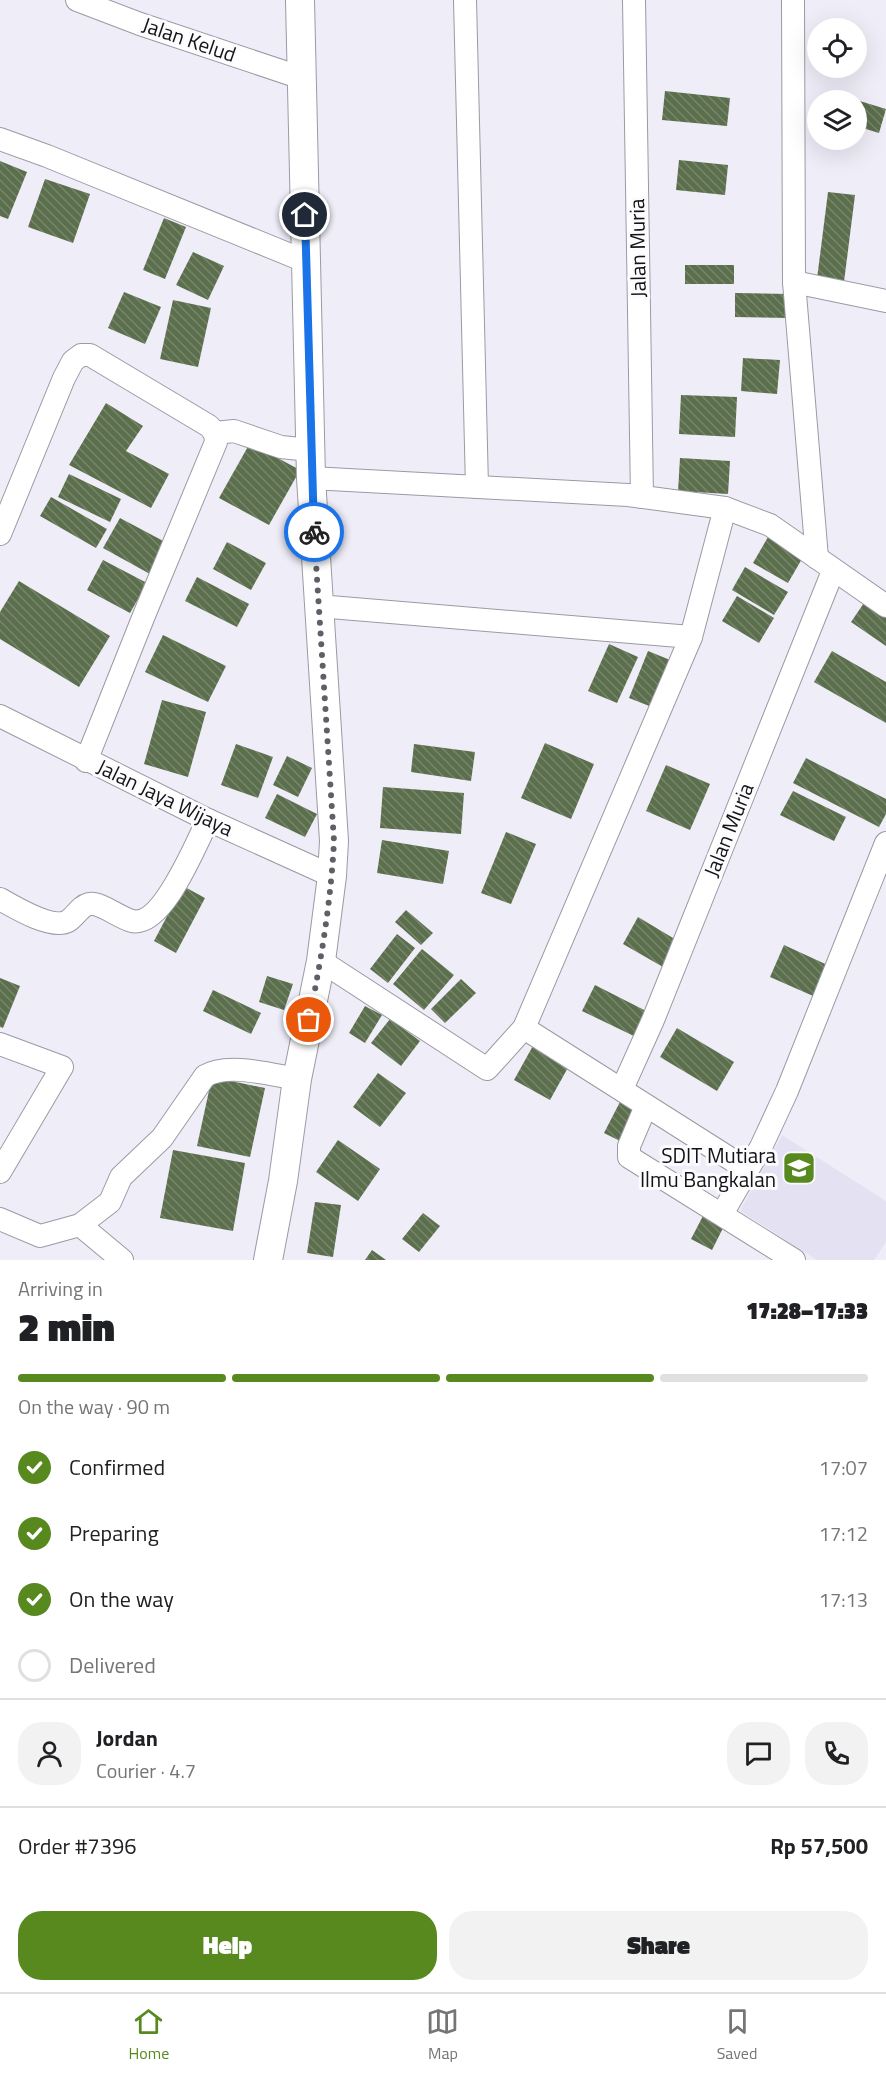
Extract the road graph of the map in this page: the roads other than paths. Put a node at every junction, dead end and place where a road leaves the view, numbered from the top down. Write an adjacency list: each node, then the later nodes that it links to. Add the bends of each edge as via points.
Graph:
1 (77, 0): 6 (street, Jalan Kelud)
2 (300, 0): 6 (main road)
3 (465, 0): 14 (street)
4 (634, 0): 15 (street, Jalan Muria)
5 (793, 0): 9 (street)
6 (302, 78): 8 (main road)
7 (0, 139): 8 (street)
8 (305, 261): 12 (main road)
9 (794, 282): 10 (street); 18 (street)
10 (886, 301)
11 (215, 433): 12 (street, via 234,431 281,447); 17 (street, via 90,355 81,355 64,378); 23 (street, via 216,442)
12 (310, 450): 13 (main road)
13 (311, 478): 14 (street); 19 (main road)
14 (477, 487): 15 (street)
15 (642, 497): 16 (street)
16 (725, 508): 18 (street, via 770,525); 21 (street)
17 (0, 534)
18 (825, 565): 20 (street); 32 (street, Jalan Muria, via 653,1020)
19 (318, 606): 21 (street); 26 (main road, via 334,841)
20 (886, 606)
21 (691, 637): 29 (street)
22 (0, 716): 23 (street, Jalan Jaya Wijaya)
23 (86, 761): 24 (street, Jalan Jaya Wijaya)
24 (208, 820): 26 (street, Jalan Jaya Wijaya); 27 (street, via 167,898 154,914 143,920 132,921 92,904 67,921 55,923)
25 (886, 843): 34 (street, via 787,1091)
26 (332, 876): 28 (main road)
27 (0, 899)
28 (321, 961): 29 (street, via 487,1069); 31 (main road)
29 (524, 1028): 32 (street)
30 (0, 1044): 35 (street, via 62,1067)
31 (297, 1079): 38 (street, via 232,1070 218,1070 205,1076 162,1138 121,1177 110,1202); 40 (main road)
32 (622, 1089): 33 (street)
33 (646, 1106): 34 (street); 36 (street, via 629,1146 629,1157)
34 (748, 1170): 36 (street)
35 (0, 1172)
36 (722, 1214): 41 (street)
37 (0, 1219): 38 (street, via 40,1236)
38 (80, 1225): 39 (street)
39 (122, 1260)
40 (268, 1260)
41 (794, 1260)

